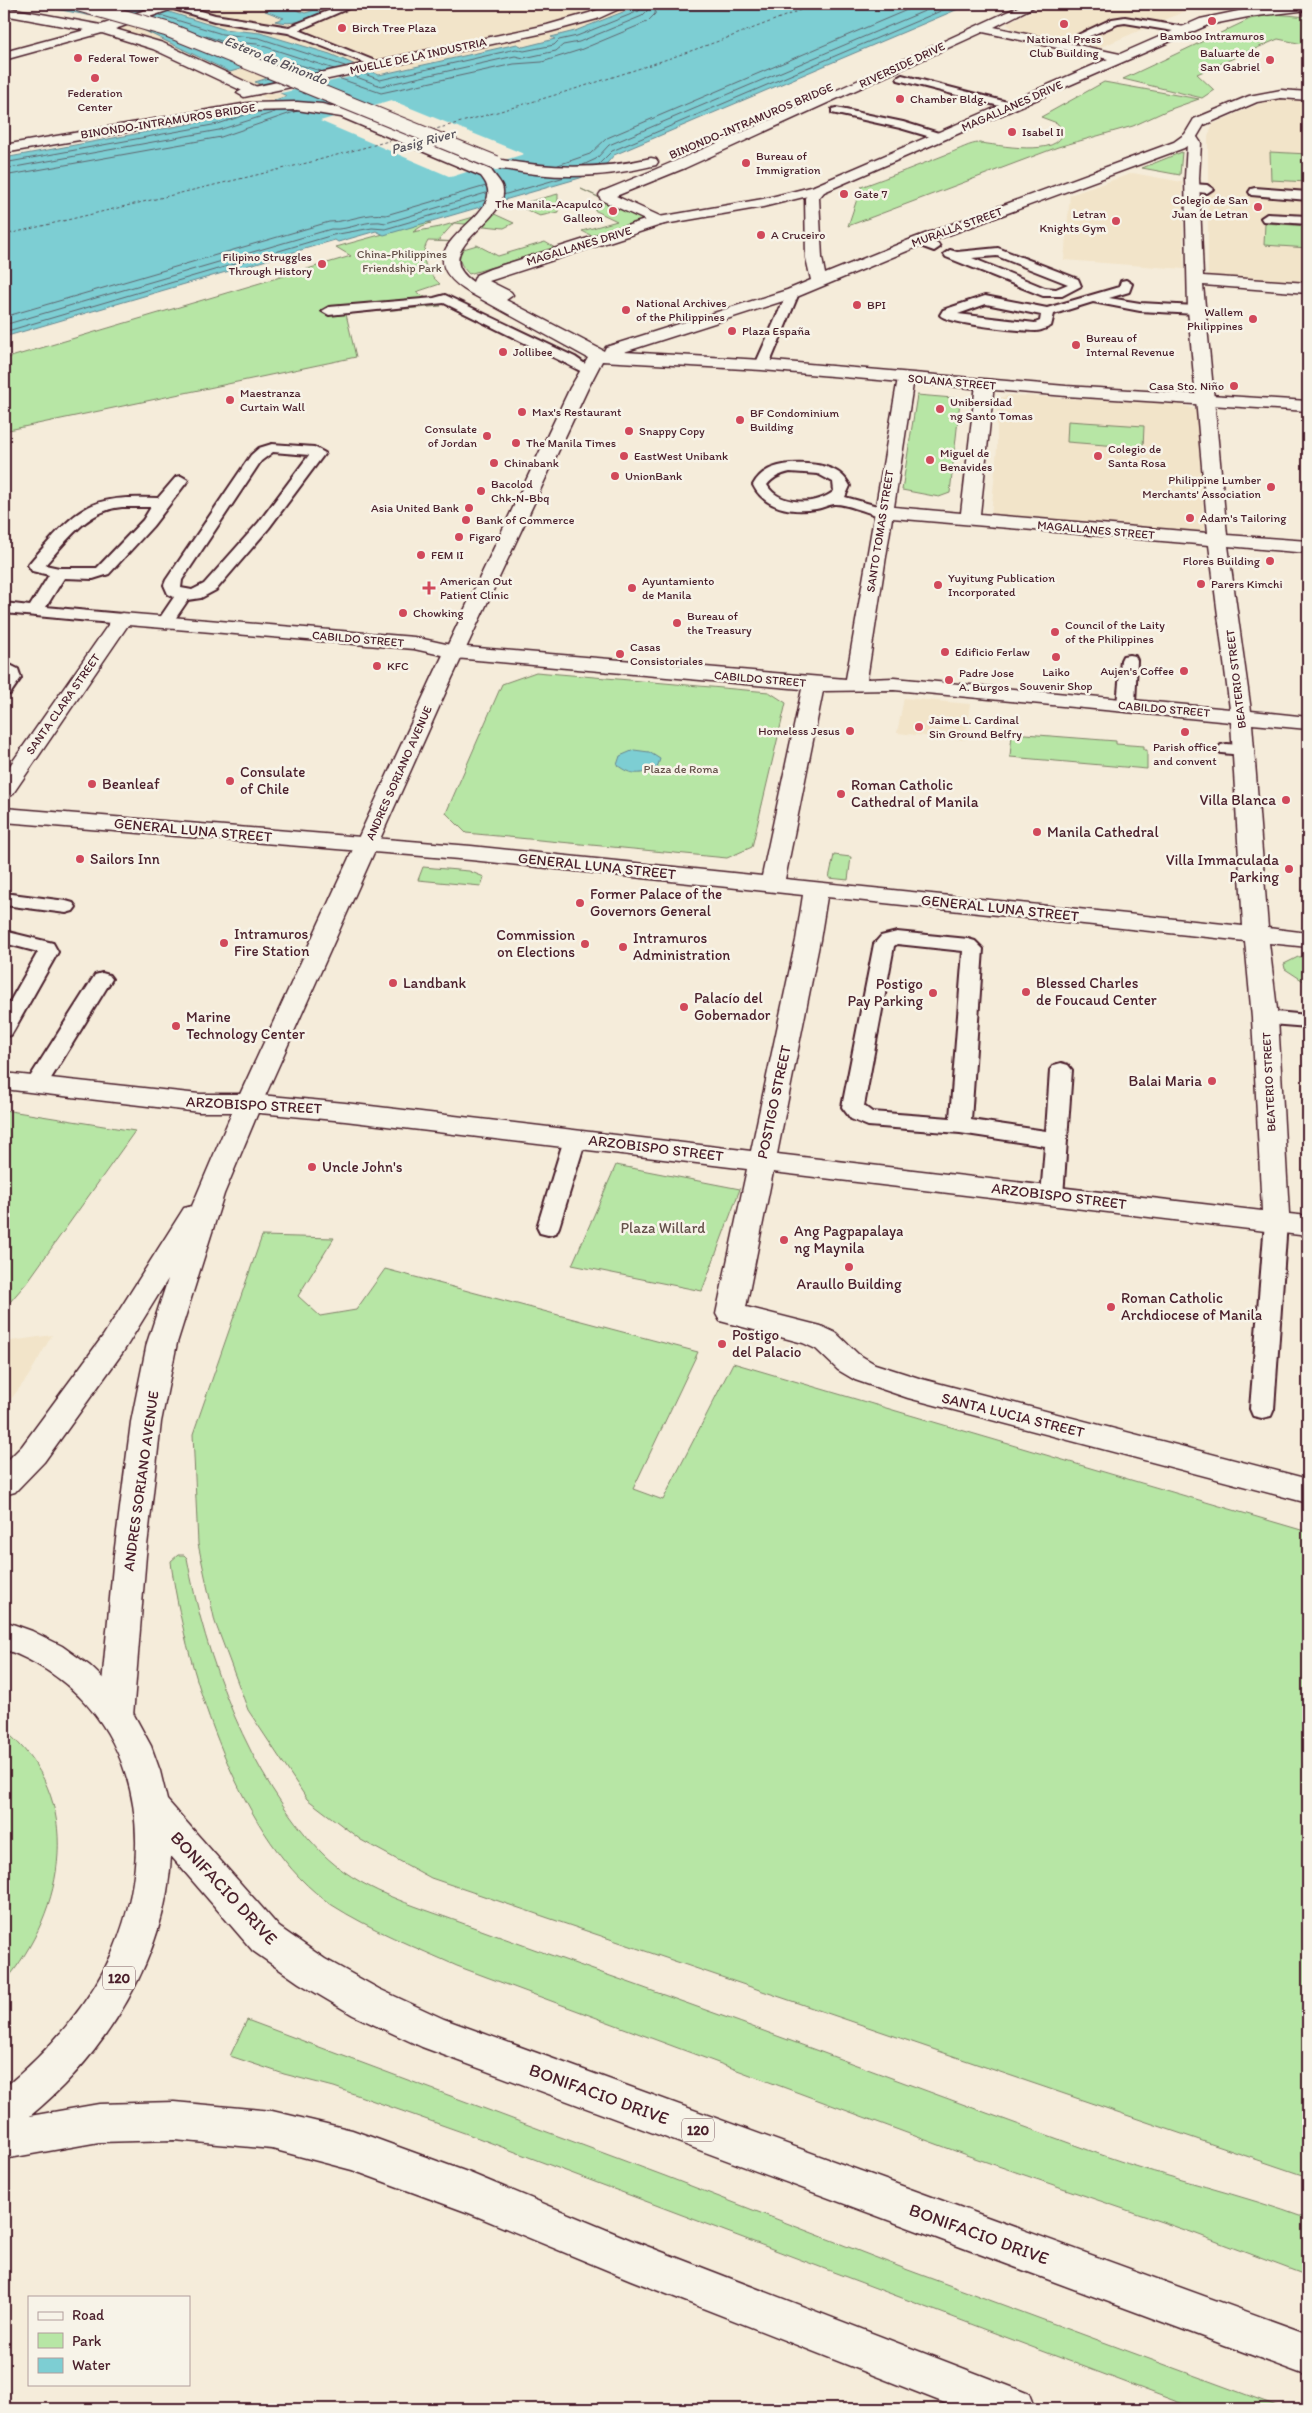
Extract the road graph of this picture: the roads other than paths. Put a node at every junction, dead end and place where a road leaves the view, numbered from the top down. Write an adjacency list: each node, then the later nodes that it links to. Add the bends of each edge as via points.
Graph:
1 (78, 4): 17 (main road, BINONDO-INTRAMUROS BRIDGE, bridge, via 166,28 496,162 544,170 595,171 646,163 699,145 873,70)
2 (353, 4): 12 (lane)
3 (624, 4): 18 (main road, MUELLE DE LA INDUSTRIA, via 549,28)
4 (1033, 4): 11 (main road, RIVERSIDE DRIVE)
5 (168, 5): 10 (main road, bridge); 12 (lane, via 214,18)
6 (1308, 6): 9 (main road, MAGALLANES DRIVE)
7 (1213, 9): 9 (main road)
8 (4, 11): 10 (main road)
9 (1204, 22): 13 (main road, MAGALLANES DRIVE)
10 (108, 27): 15 (main road); 20 (main road, via 158,46)
11 (981, 28): 16 (main road); 17 (main road, RIVERSIDE DRIVE)
12 (290, 30): 18 (lane)
13 (1185, 30): 14 (lane, via 1124,20); 16 (main road, MAGALLANES DRIVE)
14 (1072, 40)
15 (4, 56)
16 (1121, 58): 24 (main road, MAGALLANES DRIVE)
17 (912, 60): 35 (main road, RIVERSIDE DRIVE, via 606,195 606,198)
18 (380, 64): 20 (main road, MUELLE DE LA INDUSTRIA, bridge)
19 (902, 78): 24 (lane)
20 (254, 91): 21 (main road, MUELLE DE LA INDUSTRIA)
21 (235, 95)
22 (1308, 96): 28 (main road, MURALLA STREET, via 1281,94 1254,99 1199,122)
23 (177, 105): 26 (main road)
24 (1011, 106): 27 (main road, MAGALLANES DRIVE)
25 (836, 111): 27 (lane, via 903,125)
26 (4, 137)
27 (941, 137): 30 (main road, MAGALLANES DRIVE)
28 (1190, 137): 36 (main road, MURALLA STREET, via 1122,167); 39 (main road, BEATERIO STREET, via 1194,143 1200,188)
29 (4, 148): 48 (main road, BINONDO-INTRAMUROS BRIDGE, via 248,107 301,105 346,114 478,168 493,180 496,198 456,246 452,270 476,290 571,340)
30 (819, 189): 35 (main road, MAGALLANES DRIVE); 40 (main road, via 812,198 814,258)
31 (1255, 192): 32 (lane)
32 (1308, 196)
33 (1267, 218): 34 (lane)
34 (1308, 220)
35 (659, 222): 48 (main road, MAGALLANES DRIVE, via 482,278 481,282 592,341)
36 (919, 241): 37 (lane); 40 (main road, MURALLA STREET)
37 (934, 247)
38 (954, 255): 38 (lane, via 1043,292 1057,293 1075,286 1073,282 998,252)
39 (1195, 280): 42 (main road); 45 (main road, BEATERIO STREET)
40 (819, 282): 43 (main road, MURALLA STREET)
41 (1126, 284): 44 (lane, via 1124,289)
42 (1308, 288)
43 (792, 293): 48 (main road, MURALLA STREET); 49 (lane)
44 (1095, 299): 45 (lane, via 1140,307); 47 (lane)
45 (1196, 310): 52 (main road, BEATERIO STREET)
46 (329, 311): 48 (lane, via 445,299 570,360)
47 (1048, 312): 47 (lane, via 985,300 947,315 1037,327 1046,323)
48 (592, 363): 49 (main road, SOLANA STREET); 67 (main road, ANDRES SORIANO AVENUE)
49 (762, 365): 50 (main road, SOLANA STREET)
50 (906, 378): 51 (main road, SOLANA STREET); 57 (main road, SANTO TOMAS STREET)
51 (985, 384): 52 (main road, SOLANA STREET); 58 (main road)
52 (1204, 399): 53 (main road, SOLANA STREET); 59 (main road, BEATERIO STREET)
53 (1308, 406)
54 (181, 480): 56 (lane)
55 (834, 499): 55 (lane, via 843,488 841,482 836,476 816,469 779,470 762,479 760,485 766,497 786,504 813,506); 57 (lane)
56 (162, 504): 61 (lane, via 103,571 93,574); 61 (lane, via 107,504 88,513 36,565)
57 (883, 512): 58 (main road, MAGALLANES STREET); 71 (main road, SANTO TOMAS STREET)
58 (970, 519): 59 (main road, MAGALLANES STREET)
59 (1218, 540): 60 (main road, MAGALLANES STREET); 74 (main road, BEATERIO STREET)
60 (1308, 547)
61 (59, 573): 64 (lane)
62 (183, 595): 62 (lane, via 174,592 174,580 256,458 272,448 318,453 264,526 210,587 195,595); 66 (lane)
63 (4, 608): 64 (lane, CABILDO STREET)
64 (36, 612): 65 (lane, CABILDO STREET)
65 (122, 619): 66 (main road, CABILDO STREET); 76 (main road, SANTA CLARA STREET)
66 (165, 622): 67 (main road, CABILDO STREET, via 414,643)
67 (455, 652): 70 (main road, CABILDO STREET); 78 (main road, ANDRES SORIANO AVENUE)
68 (1129, 660): 73 (lane)
69 (4, 667): 72 (lane, via 12,672)
70 (814, 684): 71 (main road, CABILDO STREET); 79 (main road)
71 (856, 684): 73 (main road, CABILDO STREET, via 894,684)
72 (4, 690)
73 (1126, 705): 74 (main road, CABILDO STREET)
74 (1241, 716): 75 (main road, CABILDO STREET); 83 (main road, BEATERIO STREET, via 1235,749)
75 (1308, 722)
76 (4, 790)
77 (4, 815): 78 (main road, GENERAL LUNA STREET)
78 (368, 844): 79 (main road, GENERAL LUNA STREET); 93 (main road, ANDRES SORIANO AVENUE)
79 (772, 884): 80 (main road, GENERAL LUNA STREET)
80 (816, 889): 83 (main road, GENERAL LUNA STREET); 97 (main road, POSTIGO STREET)
81 (4, 899): 82 (lane)
82 (66, 907)
83 (1256, 934): 85 (main road, GENERAL LUNA STREET); 87 (main road, BEATERIO STREET)
84 (4, 937): 89 (lane, via 46,947 48,952)
85 (1308, 940)
86 (102, 979): 92 (lane)
87 (1266, 1018): 88 (lane); 100 (main road, BEATERIO STREET)
88 (1308, 1021)
89 (4, 1030)
90 (1061, 1070): 96 (lane)
91 (4, 1081): 92 (main road, ARZOBISPO STREET)
92 (36, 1085): 93 (main road, ARZOBISPO STREET, via 199,1103)
93 (248, 1103): 95 (main road, ARZOBISPO STREET); 98 (main road, ANDRES SORIANO AVENUE)
94 (960, 1126): 94 (lane, via 973,949 968,944 888,940 884,944 853,1107 868,1119); 96 (lane)
95 (575, 1139): 97 (main road, ARZOBISPO STREET); 102 (lane)
96 (1057, 1140): 99 (lane)
97 (761, 1160): 99 (main road, ARZOBISPO STREET); 103 (main road, POSTIGO STREET)
98 (210, 1194): 105 (main road, ANDRES SORIANO AVENUE, via 99,1363 33,1454); 108 (main road, ANDRES SORIANO AVENUE, via 162,1343 146,1422)
99 (1052, 1196): 100 (main road, ARZOBISPO STREET)
100 (1276, 1222): 101 (main road, ARZOBISPO STREET); 104 (lane)
101 (1308, 1226)
102 (548, 1227)
103 (730, 1314): 106 (main road, SANTA LUCIA STREET, via 811,1334 826,1341 848,1362 865,1372 919,1390)
104 (1262, 1409)
105 (4, 1483)
106 (1308, 1491)
107 (4, 1635): 108 (main road, 120, via 38,1649 82,1677)
108 (116, 1716): 109 (main road, 120, via 139,1757 147,1781)
109 (150, 1806): 110 (main road, 120, via 154,1840 152,1876 145,1912 129,1957 114,1988 71,2049); 112 (main road, BONIFACIO DRIVE / 120, via 266,1939 312,1971 366,2002 435,2034)
110 (4, 2112)
111 (4, 2140): 113 (main road, via 99,2124 174,2121 272,2130 352,2150 470,2193 631,2260)
112 (1308, 2356)
113 (1014, 2409)

